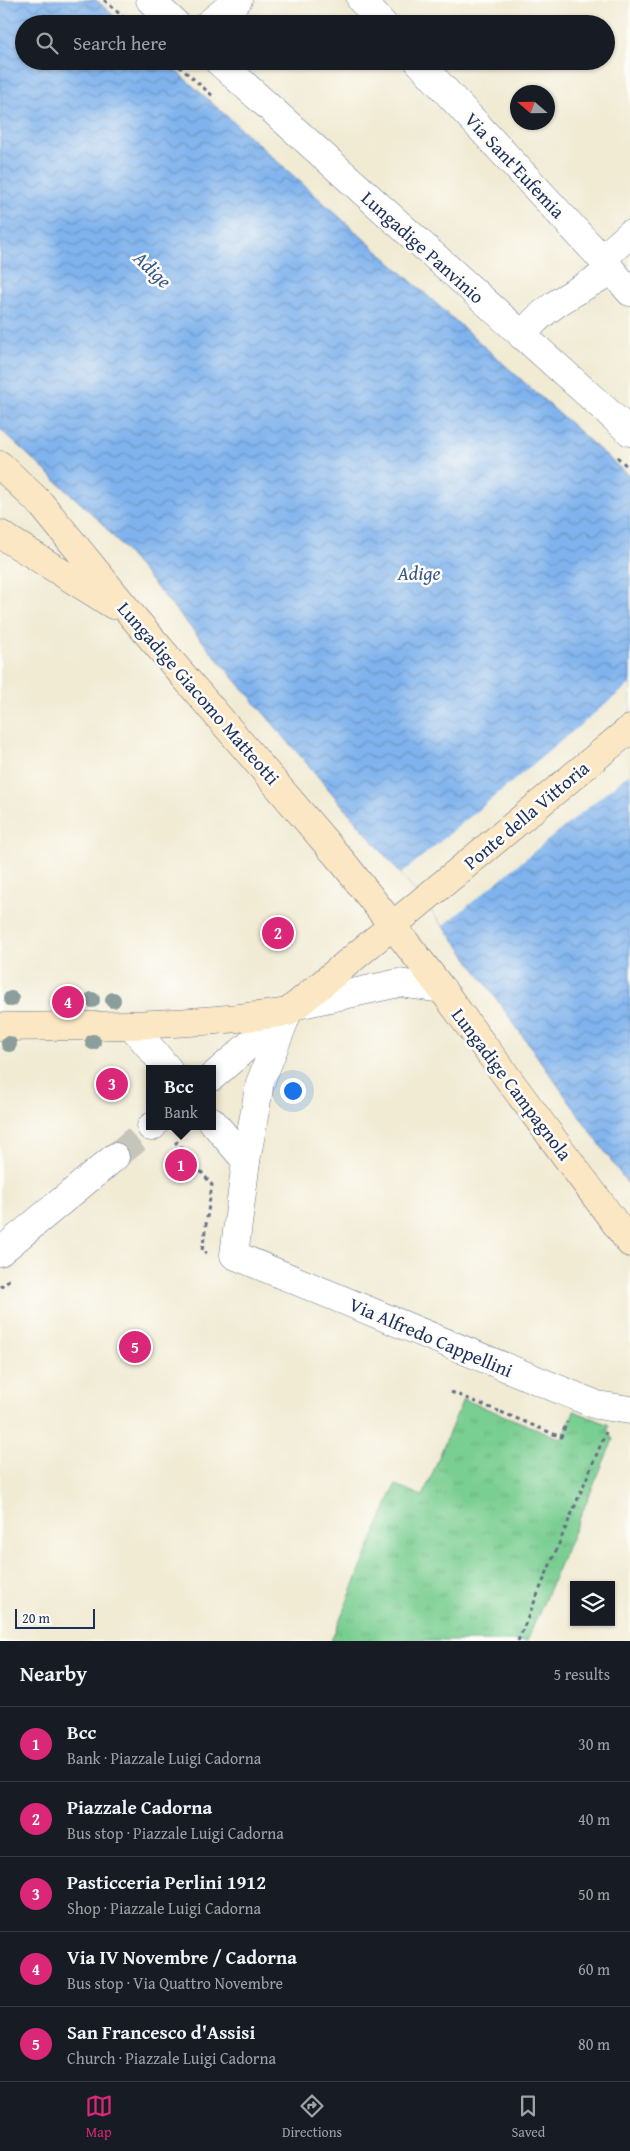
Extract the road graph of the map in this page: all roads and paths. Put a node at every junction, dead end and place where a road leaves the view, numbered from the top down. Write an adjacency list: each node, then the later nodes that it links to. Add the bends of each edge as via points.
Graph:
1 (104, 0): 5 (path)
2 (150, 0): 6 (street)
3 (238, 0): 7 (street)
4 (361, 0): 8 (street)
5 (121, 15)
6 (166, 15)
7 (219, 15)
8 (375, 15)
9 (228, 70): 14 (street, Lungadige Panvinio)
10 (426, 70): 12 (street, Via Sant'Eufemia)
11 (630, 234): 12 (street)
12 (607, 265): 13 (street, Via Sant'Eufemia); 14 (street, via 529,326)
13 (630, 292)
14 (522, 336): 15 (street, Lungadige Panvinio)
15 (630, 432)
16 (0, 464): 17 (street, Lungadige Giacomo Matteotti)
17 (41, 504): 18 (street, via 37,521 27,531); 19 (street, Lungadige Giacomo Matteotti)
18 (6, 537): 19 (street)
19 (134, 618): 21 (street, Lungadige Giacomo Matteotti)
20 (630, 729): 21 (street, Ponte della Vittoria)
21 (393, 925): 22 (street, Lungadige Campagnola); 23 (street, Ponte della Vittoria)
22 (442, 989): 23 (street, via 399,983); 31 (street, Lungadige Campagnola)
23 (292, 1008): 24 (street, via 228,1020); 27 (street); 30 (street, via 260,1083)
24 (132, 1026): 25 (street); 26 (street)
25 (0, 1027)
26 (165, 1065)
27 (216, 1074)
28 (216, 1126): 30 (street)
29 (115, 1157): 32 (street)
30 (246, 1161): 34 (street, Via Alfredo Cappellini, via 234,1255 597,1405)
31 (630, 1243)
32 (0, 1252)
33 (451, 1392): 35 (path, via 561,1437)
34 (630, 1410)
35 (568, 1420)
36 (608, 1428): 37 (path)
37 (518, 1641)

